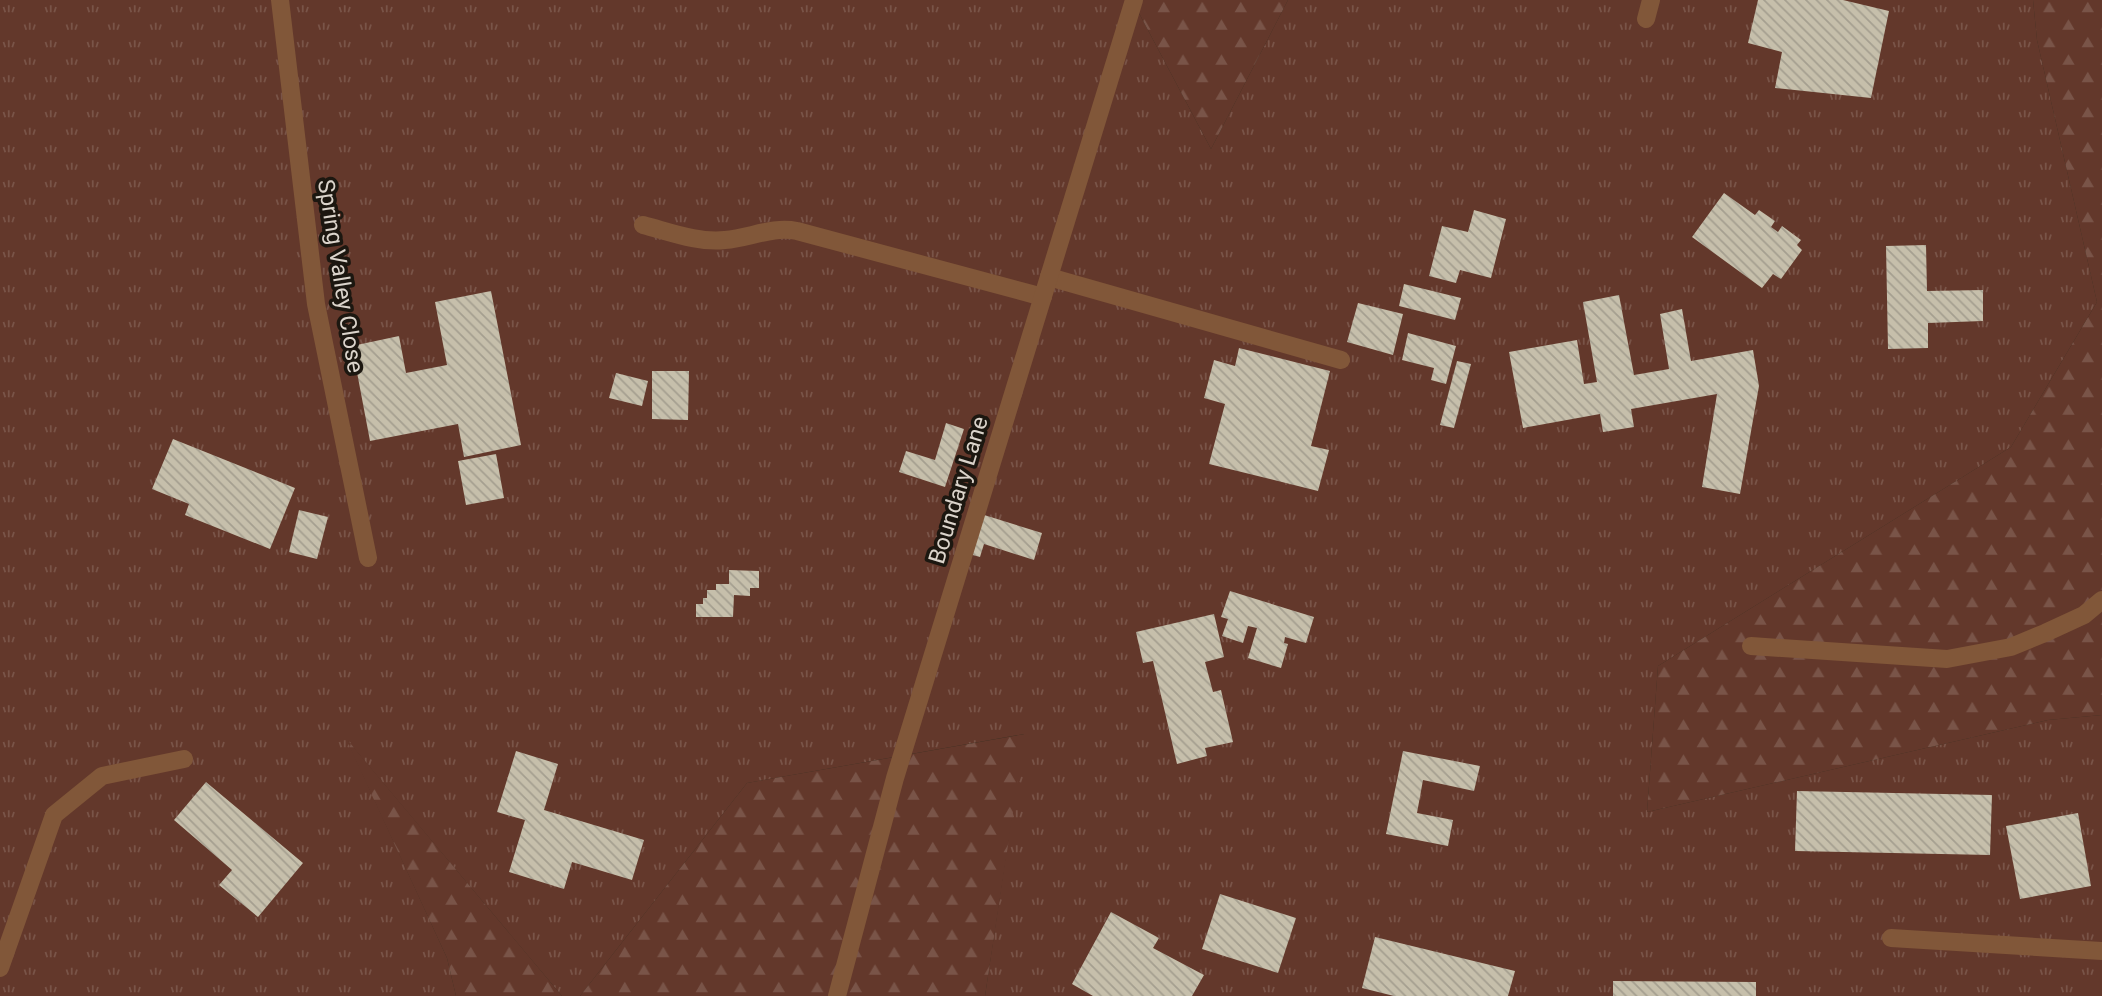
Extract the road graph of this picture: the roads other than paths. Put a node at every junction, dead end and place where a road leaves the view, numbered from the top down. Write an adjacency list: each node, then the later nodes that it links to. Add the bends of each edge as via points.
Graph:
1 (280, 0): 9 (street, Spring Valley Close, via 316,304)
2 (1134, 0): 6 (street, Boundary Lane)
3 (1651, 0): 4 (street)
4 (1646, 19)
5 (643, 225): 7 (street, via 707,241 783,228 797,230)
6 (1049, 277): 7 (street, Boundary Lane); 8 (street)
7 (1043, 297): 16 (street, Boundary Lane, via 895,778)
8 (1341, 360)
9 (368, 558)
10 (2102, 600): 11 (street, via 2084,615 2011,647 1947,659)
11 (1751, 646)
12 (184, 759): 15 (street, via 102,776 54,815)
13 (1891, 938): 14 (street)
14 (2102, 951)
15 (0, 968)
16 (837, 996)

